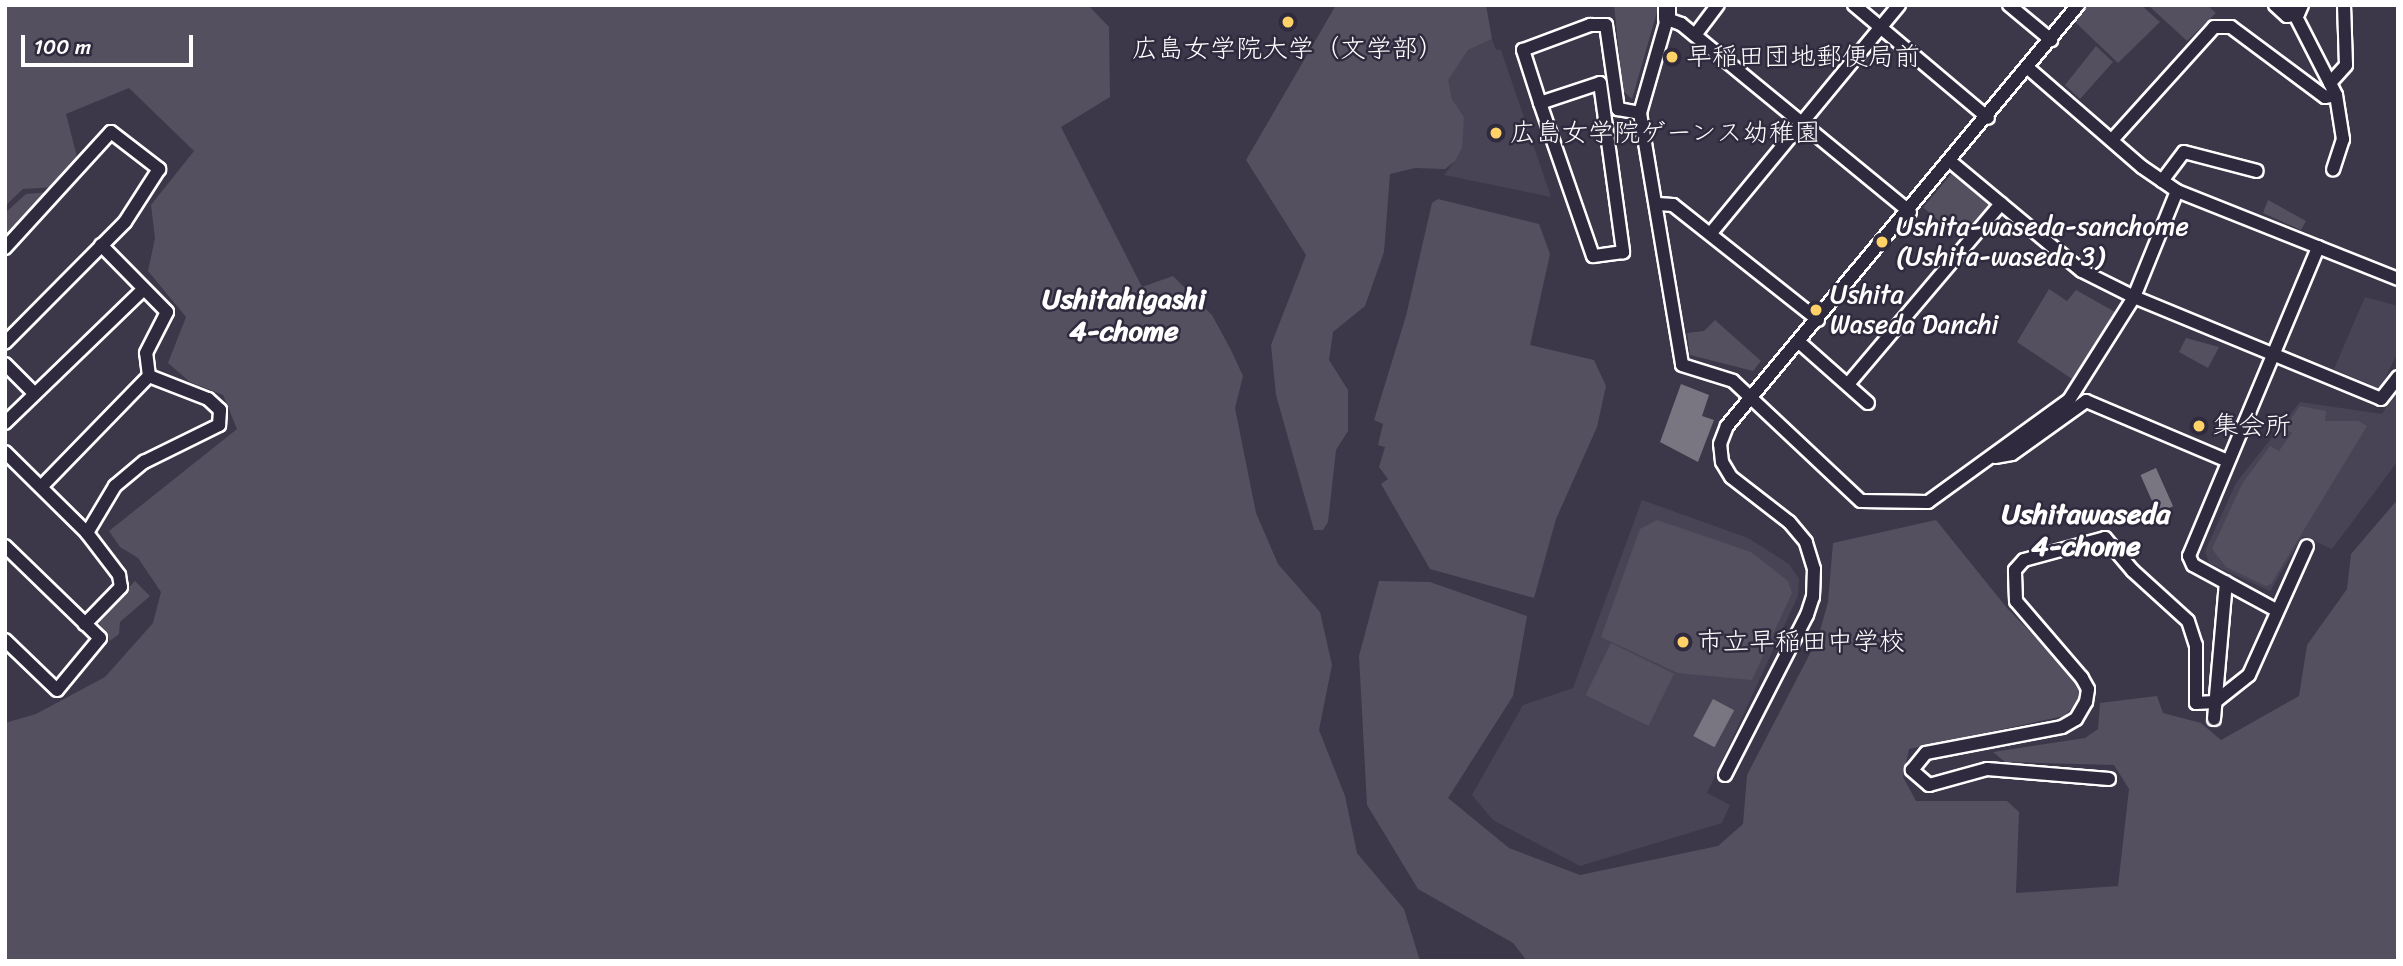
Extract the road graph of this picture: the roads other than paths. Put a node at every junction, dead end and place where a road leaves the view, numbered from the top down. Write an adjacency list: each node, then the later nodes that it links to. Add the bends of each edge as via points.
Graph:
1 (1718, 5): 12 (street)
2 (1854, 5): 11 (street)
3 (1899, 5): 11 (street)
4 (2009, 5): 9 (street)
5 (2078, 5): 13 (street)
6 (2275, 5): 8 (street, via 2287,16)
7 (2344, 5): 15 (street, via 2346,65)
8 (2297, 8): 15 (street)
9 (2023, 10): 13 (street)
10 (1667, 12): 12 (street); 17 (street)
11 (1881, 27): 18 (street); 19 (street)
12 (1695, 35): 19 (street)
13 (2050, 40): 14 (street)
14 (2028, 68): 18 (street); 20 (street)
15 (2333, 89): 20 (street, via 2325,97 2231,27 2214,27); 22 (street, via 2343,139)
16 (1540, 103): 16 (street, via 1593,256 1623,252 1600,83); 17 (street, via 1523,50 1590,25 1606,25 1618,110)
17 (1640, 113): 26 (street)
18 (1987, 118): 21 (street)
19 (1802, 122): 28 (street); 29 (street)
20 (2112, 140): 24 (street)
21 (1951, 162): 27 (street); 28 (street)
22 (2333, 169)
23 (2257, 171): 24 (street, via 2185,152)
24 (2162, 181): 25 (street)
25 (2177, 191): 31 (street); 35 (street)
26 (1658, 204): 29 (street, via 1673,205); 45 (street, via 1682,365 1732,381)
27 (2001, 204): 35 (street, via 2082,271); 43 (street)
28 (1910, 212): 36 (street)
29 (1711, 233): 36 (street)
30 (101, 245): 32 (street, via 125,222 159,169 111,132); 34 (street); 37 (street)
31 (2318, 247): 33 (street); 39 (street)
32 (5, 248)
33 (2398, 279)
34 (144, 289): 41 (street, via 167,312 146,353); 44 (street)
35 (2134, 297): 39 (street); 49 (street, via 2069,400)
36 (1818, 320): 38 (street)
37 (5, 342)
38 (1799, 342): 43 (street); 45 (street)
39 (2271, 356): 42 (street, via 2381,399); 50 (street)
40 (5, 365): 44 (street)
41 (149, 376): 51 (street); 52 (street, via 208,399 220,410 219,425 144,461 115,486)
42 (2398, 377)
43 (1849, 383): 46 (street)
44 (35, 394): 47 (street)
45 (1748, 397): 49 (street, via 1861,501 1928,502); 61 (street, via 1720,444 1723,462 1731,477 1790,522 1806,542 1814,569 1813,597)
46 (1868, 402)
47 (5, 423)
48 (5, 452): 51 (street)
49 (1988, 458): 50 (street, via 2012,454 2086,401)
50 (2228, 461): 55 (street, via 2189,556 2193,565)
51 (41, 487): 52 (street)
52 (87, 533): 57 (street, via 119,575 121,587)
53 (5, 546): 57 (street)
54 (2307, 546): 56 (street)
55 (2226, 583): 56 (street); 59 (street)
56 (2276, 610): 59 (street, via 2249,675)
57 (85, 624): 58 (street, via 100,639 57,690)
58 (5, 640)
59 (2216, 702): 60 (street); 62 (street, via 2196,703 2196,645 2188,621 2133,571 2105,538 2024,560 2015,570 2016,601 2082,678 2088,689 2086,702 2076,719 2063,727 1926,753 1912,770 1929,785 1987,769)
60 (2214, 719)
61 (1725, 775)
62 (2109, 779)

